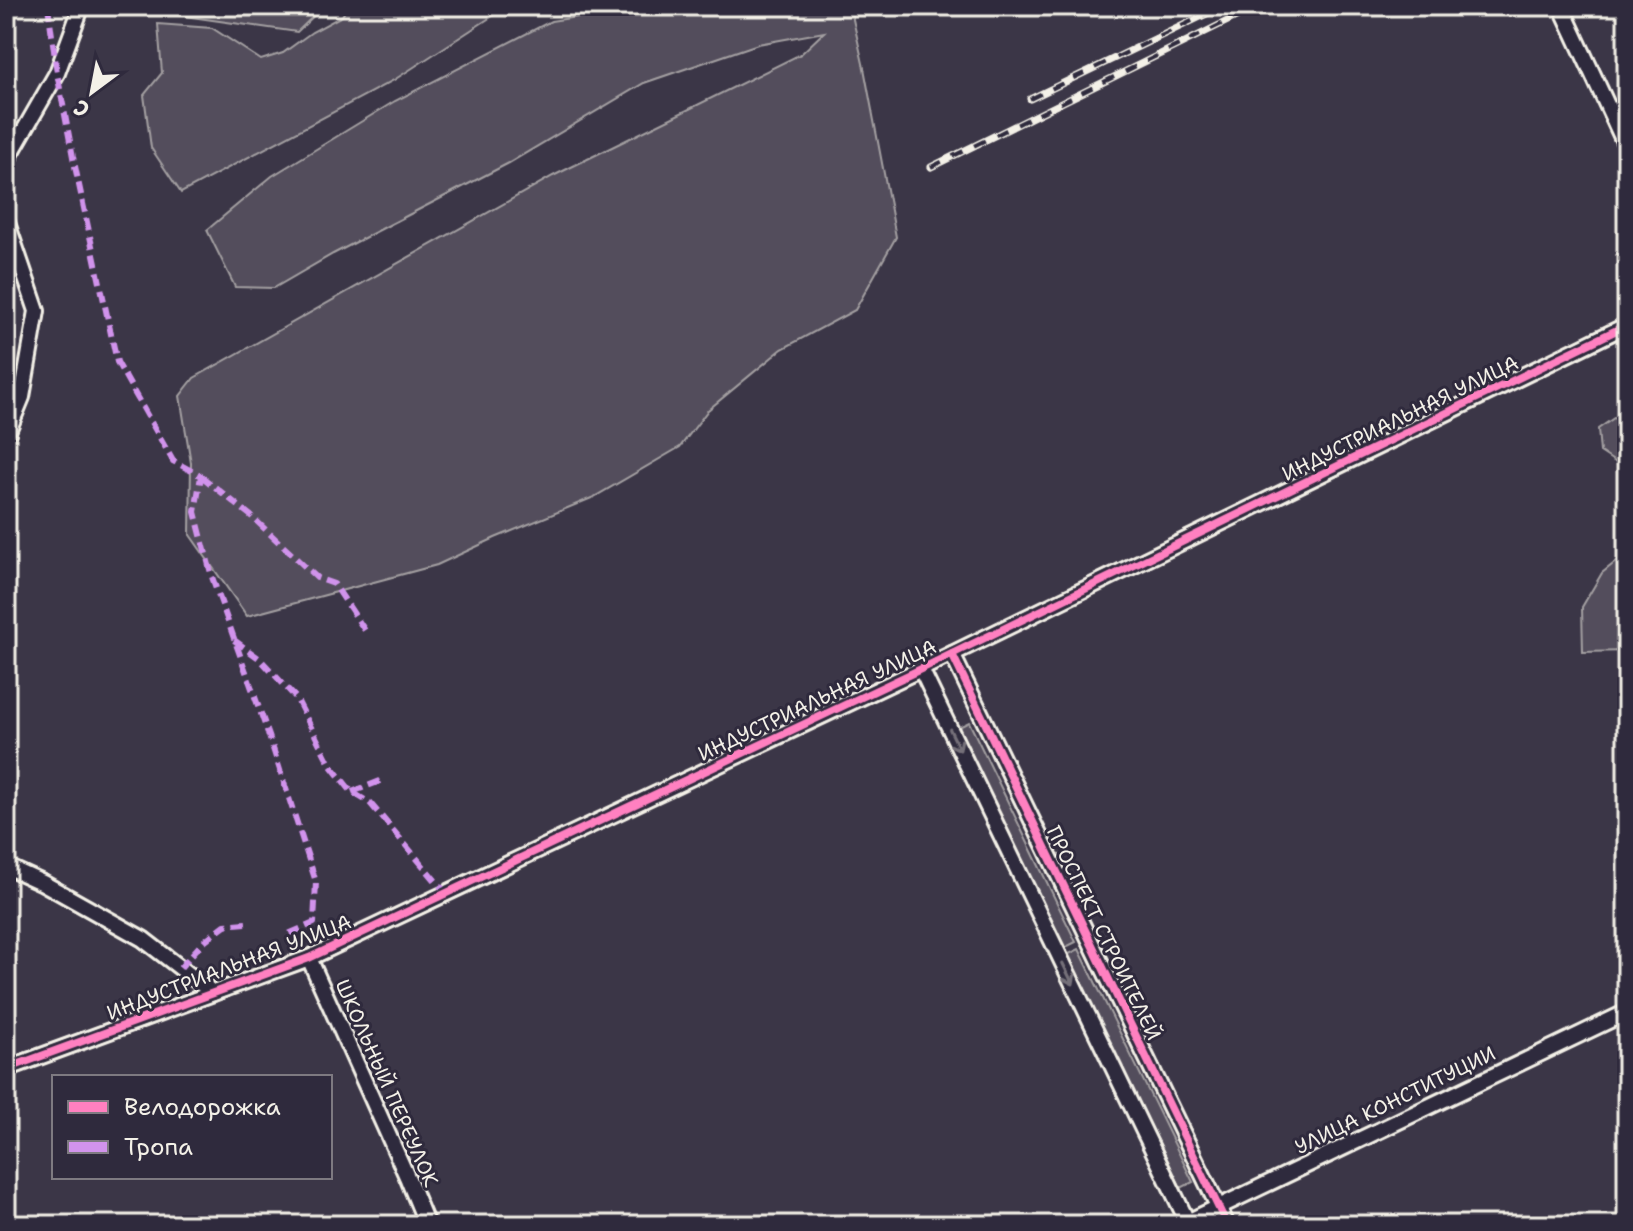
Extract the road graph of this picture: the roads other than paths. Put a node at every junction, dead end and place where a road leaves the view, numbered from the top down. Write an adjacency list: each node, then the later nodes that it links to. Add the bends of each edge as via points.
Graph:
1 (1561, 6): 3 (street)
2 (81, 8): 4 (street, via 57,73)
3 (1627, 148)
4 (6, 162)
5 (6, 220): 7 (street, via 37,311 22,397)
6 (1627, 325): 8 (street, ИНДУСТРИАЛЬНАЯ УЛИЦА)
7 (6, 436)
8 (952, 654): 9 (street, ИНДУСТРИАЛЬНАЯ УЛИЦА); 15 (street, ПРОСПЕКТ СТРОИТЕЛЕЙ)
9 (921, 669): 11 (street, ИНДУСТРИАЛЬНАЯ УЛИЦА); 16 (street, one-way to 16)
10 (6, 866): 12 (street, via 143,939)
11 (309, 958): 12 (street, ИНДУСТРИАЛЬНАЯ УЛИЦА); 17 (street, ШКОЛЬНЫЙ ПЕРЕУЛОК)
12 (213, 993): 14 (street, ИНДУСТРИАЛЬНАЯ УЛИЦА)
13 (1627, 1012): 15 (street, УЛИЦА КОНСТИТУЦИИ)
14 (6, 1069)
15 (1219, 1207): 16 (street, УЛИЦА КОНСТИТУЦИИ); 18 (street, ПРОСПЕКТ СТРОИТЕЛЕЙ)
16 (1186, 1224)
17 (427, 1225)
18 (1227, 1225)

